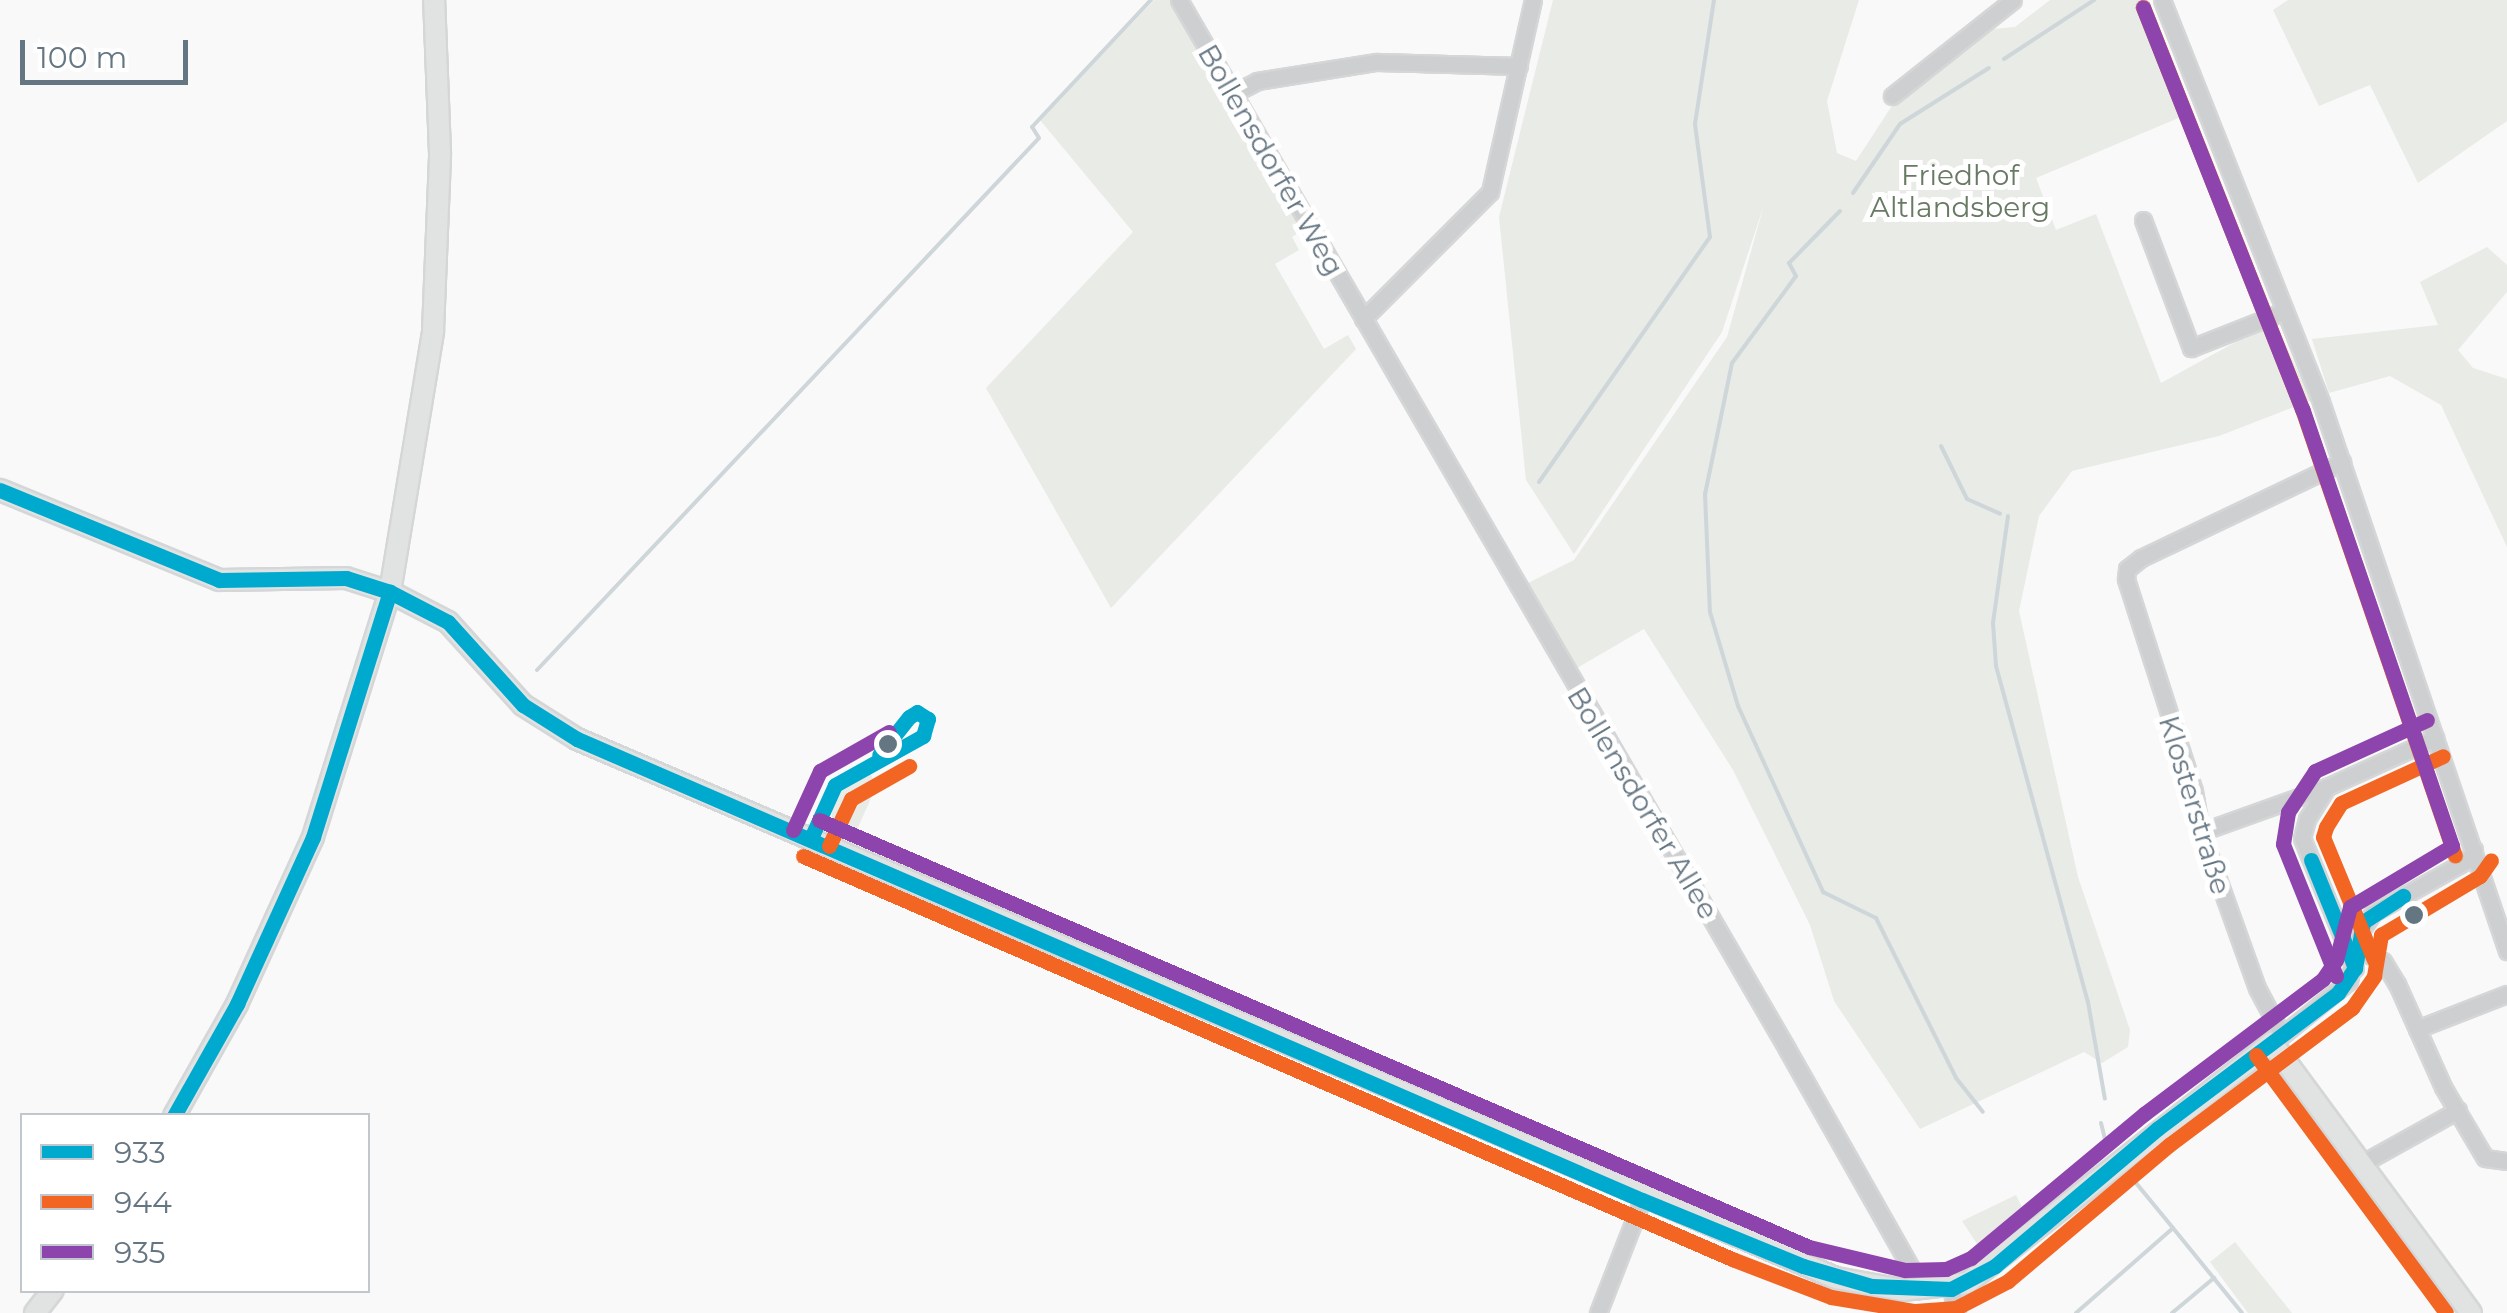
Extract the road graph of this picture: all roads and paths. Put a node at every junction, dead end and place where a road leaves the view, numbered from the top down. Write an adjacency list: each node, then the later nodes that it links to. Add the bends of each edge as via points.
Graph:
1 (434, 0): 14 (main road, via 440,153 433,331)
2 (1179, 0): 7 (street, Bollensdorfer Weg)
3 (1533, 0): 6 (street)
4 (2013, 0): 8 (street)
5 (2162, 0): 10 (street)
6 (1519, 66): 7 (street, via 1376,62 1271,78); 11 (street, via 1490,192)
7 (1232, 94): 11 (street, Bollensdorfer Weg)
8 (1892, 96)
9 (2143, 220): 10 (street, via 2191,348)
10 (2285, 311): 12 (street)
11 (1363, 319): 35 (street, Bollensdorfer Allee, via 1787,1048 1913,1272)
12 (2342, 462): 15 (street); 18 (street, Klosterstraße, via 2127,569)
13 (0, 490): 14 (main road, via 218,580 346,578)
14 (390, 592): 30 (main road, via 313,837 237,1004); 33 (main road, via 448,622 522,705 570,736)
15 (2435, 738): 16 (street); 20 (street)
16 (2328, 787): 17 (street); 19 (street)
17 (2287, 805): 18 (street); 19 (street)
18 (2200, 832): 28 (street, Klosterstraße)
19 (2302, 838): 21 (street)
20 (2474, 850): 22 (street, via 2468,860); 24 (street)
21 (2328, 904): 22 (street); 25 (street)
22 (2363, 922): 23 (street)
23 (2358, 950): 25 (street); 27 (street, via 2383,961)
24 (2507, 951)
25 (2355, 968): 28 (street, via 2338,993)
26 (2507, 994): 27 (street)
27 (2417, 1029): 29 (street)
28 (2277, 1039): 32 (main road); 34 (main road, via 1994,1266)
29 (2458, 1110): 31 (street, via 2490,1163); 32 (street)
30 (176, 1113)
31 (2507, 1161)
32 (2361, 1164): 38 (main road)
33 (1642, 1200): 35 (main road, via 1836,1278); 36 (street)
34 (1950, 1289): 35 (main road); 37 (street)
35 (1916, 1291)
36 (1598, 1313)
37 (1956, 1313)
38 (2471, 1313)

